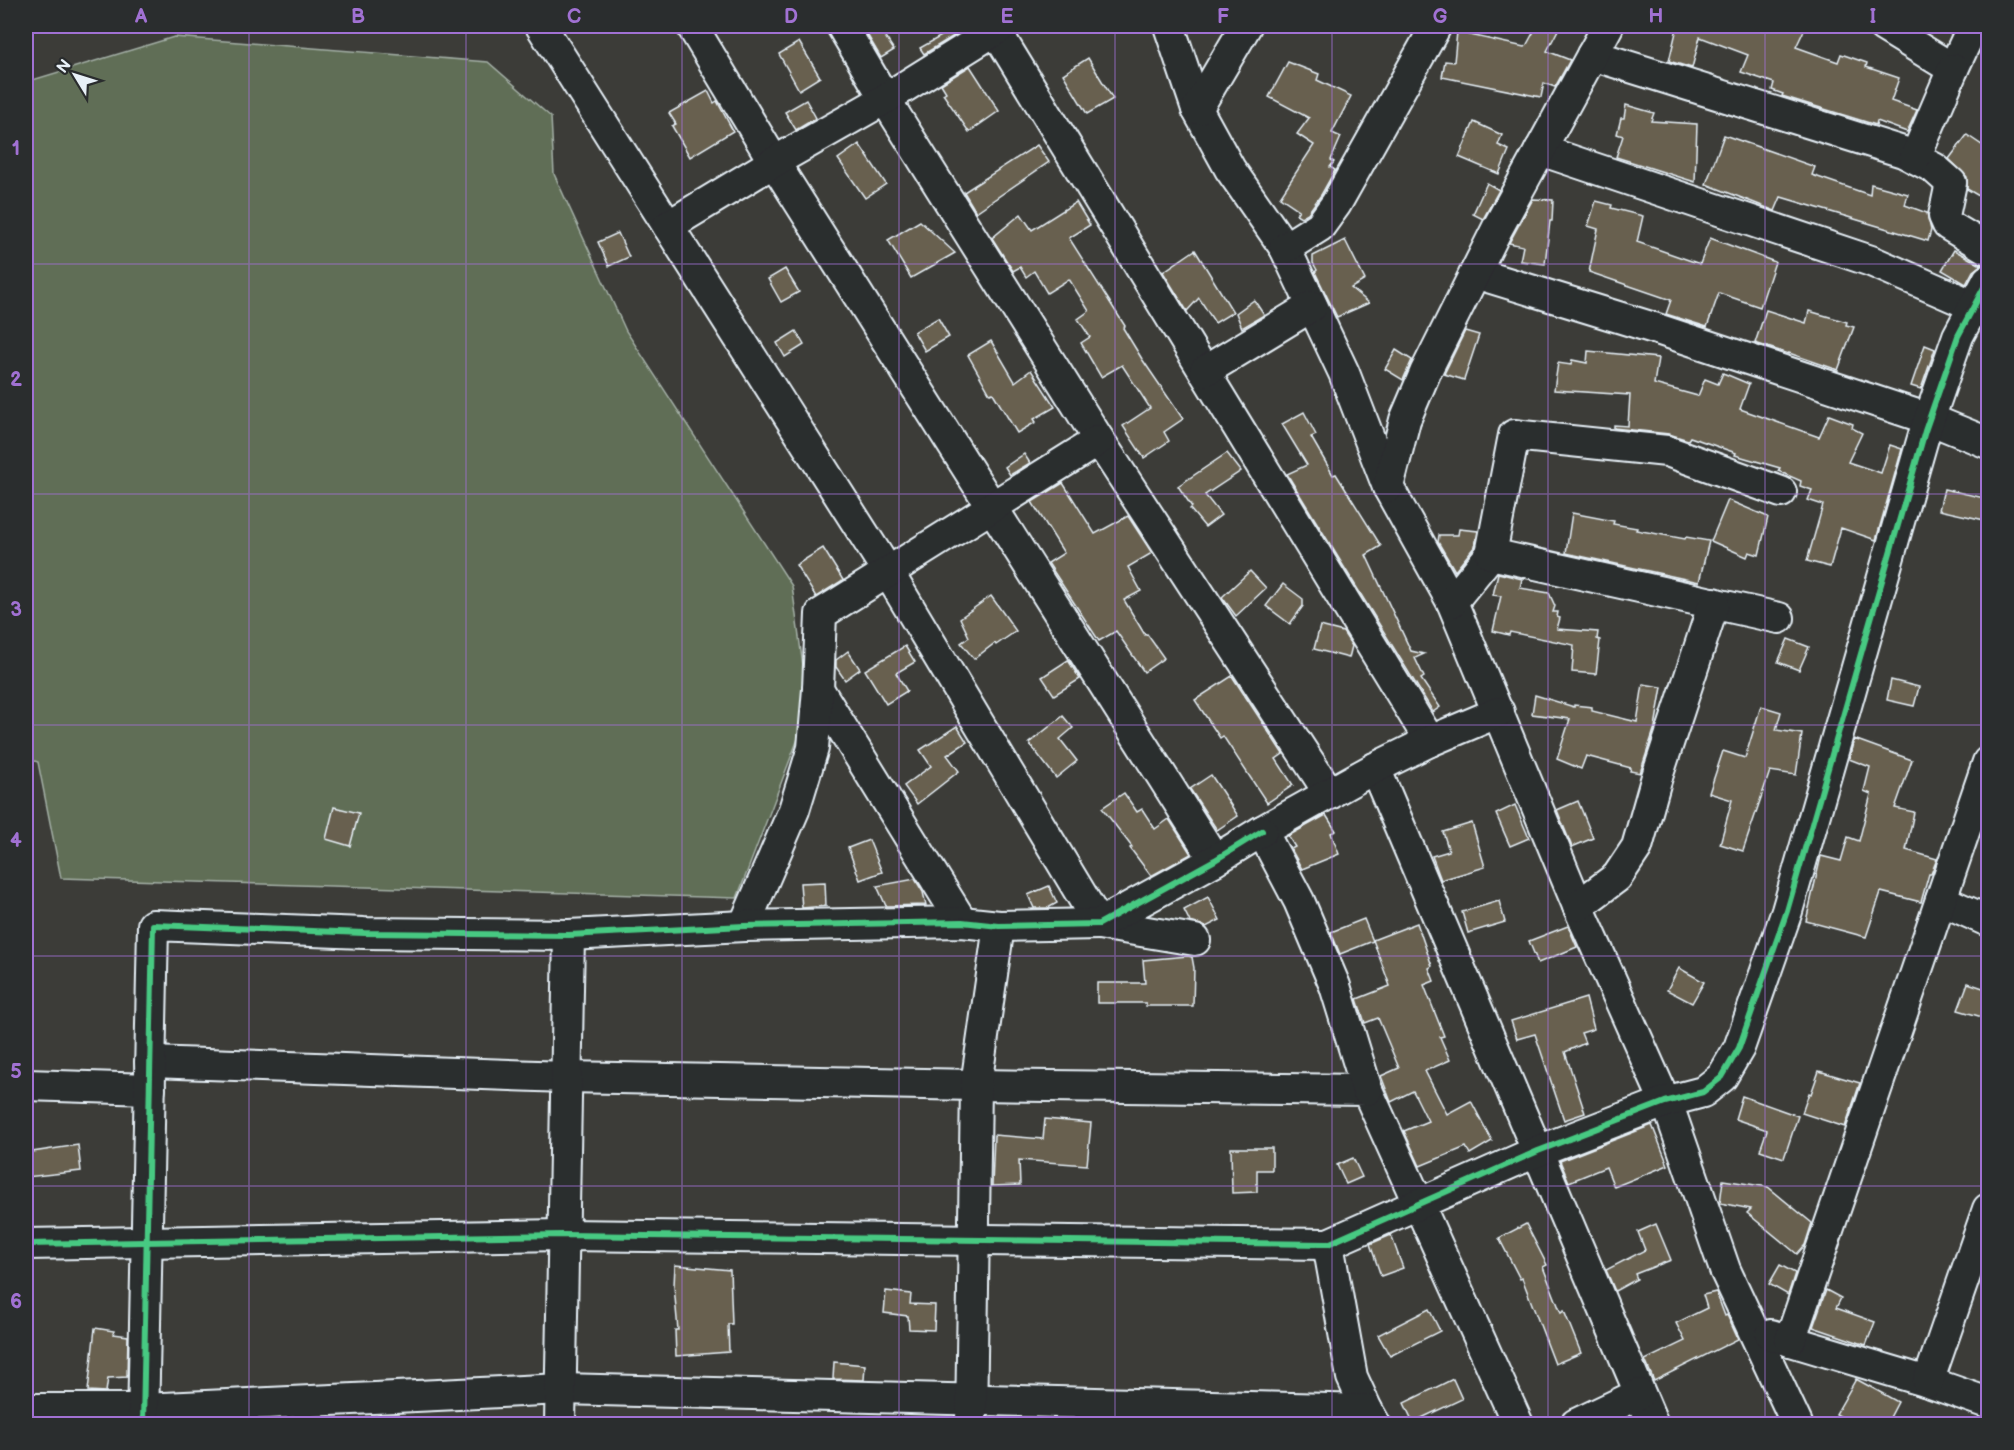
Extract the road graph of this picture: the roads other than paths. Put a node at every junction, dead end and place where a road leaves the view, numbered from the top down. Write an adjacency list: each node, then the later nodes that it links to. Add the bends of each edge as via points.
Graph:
1 (541, 26): 18 (street)
2 (692, 26): 17 (street)
3 (842, 26): 13 (street)
4 (1169, 26): 14 (street)
5 (1246, 26): 14 (street)
6 (1436, 26): 19 (street, via 1336,204 1320,226)
7 (1608, 26): 11 (street)
8 (1883, 26): 12 (street)
9 (1973, 26): 12 (street)
10 (996, 27): 13 (street); 25 (street)
11 (1592, 56): 15 (street); 16 (street)
12 (1953, 69): 16 (street)
13 (885, 99): 17 (street); 27 (street)
14 (1197, 109): 19 (street, via 1230,169)
15 (1540, 150): 21 (street); 24 (street, via 1871,261)
16 (1915, 158): 20 (street, via 1951,183 1944,216 1948,225)
17 (774, 162): 18 (street); 31 (street)
18 (668, 226): 33 (street)
19 (1285, 248): 23 (street)
20 (1989, 249)
21 (1475, 273): 26 (street); 29 (street, via 1405,420)
22 (1989, 280): 24 (street)
23 (1312, 306): 25 (street); 29 (street, via 1344,373)
24 (1982, 309): 26 (street, via 1958,336)
25 (1205, 372): 39 (street)
26 (1929, 419): 28 (street); 59 (street, via 1787,911 1739,1048 1722,1077 1703,1092)
27 (1100, 440): 31 (street); 42 (street)
28 (1989, 442)
29 (1388, 487): 34 (street)
30 (1781, 492): 32 (street, via 1667,451 1514,435)
31 (993, 507): 33 (street); 44 (street)
32 (1491, 554): 34 (street); 35 (street)
33 (888, 572): 37 (street, via 821,614); 49 (street)
34 (1452, 602): 38 (street)
35 (1714, 603): 36 (street); 46 (street, via 1637,847 1617,877)
36 (1779, 618)
37 (818, 689): 48 (street); 50 (street, via 813,748 794,810)
38 (1499, 712): 39 (street); 46 (street)
39 (1430, 741): 41 (street)
40 (1989, 762): 45 (street)
41 (1375, 768): 42 (street); 60 (street)
42 (1330, 794): 43 (street)
43 (1262, 831): 44 (street); 58 (street, via 1299,901 1335,986)
44 (1215, 860): 49 (street)
45 (1941, 900): 47 (street); 69 (street)
46 (1578, 906): 59 (street)
47 (1989, 921)
48 (962, 922): 50 (street); 51 (street)
49 (1099, 924): 51 (street); 53 (street)
50 (744, 926): 52 (street)
51 (999, 926): 57 (street)
52 (569, 935): 54 (street, via 153,925); 55 (street)
53 (1195, 940)
54 (150, 1075): 55 (street); 56 (street); 65 (street)
55 (566, 1077): 57 (street); 63 (street)
56 (26, 1085)
57 (976, 1085): 58 (street); 64 (street)
58 (1367, 1090): 61 (street)
59 (1665, 1102): 60 (street); 68 (street, via 1725,1270)
60 (1538, 1151): 61 (street); 72 (street)
61 (1418, 1203): 67 (street); 79 (street)
62 (1989, 1209): 70 (street)
63 (563, 1235): 64 (street); 65 (street); 71 (street)
64 (974, 1240): 67 (street); 75 (street)
65 (146, 1243): 66 (street); 76 (street)
66 (26, 1244)
67 (1328, 1244): 77 (street, via 1352,1377)
68 (1752, 1329): 69 (street); 82 (street)
69 (1790, 1341): 70 (street)
70 (1929, 1382): 73 (street)
71 (562, 1389): 75 (street); 76 (street); 78 (street)
72 (1639, 1394): 80 (street); 81 (street)
73 (1989, 1403)
74 (26, 1409): 76 (street)
75 (972, 1413): 77 (street)
76 (143, 1417)
77 (1371, 1417)
78 (560, 1425)
79 (1518, 1425)
80 (1575, 1425)
81 (1653, 1425)
82 (1797, 1425)

